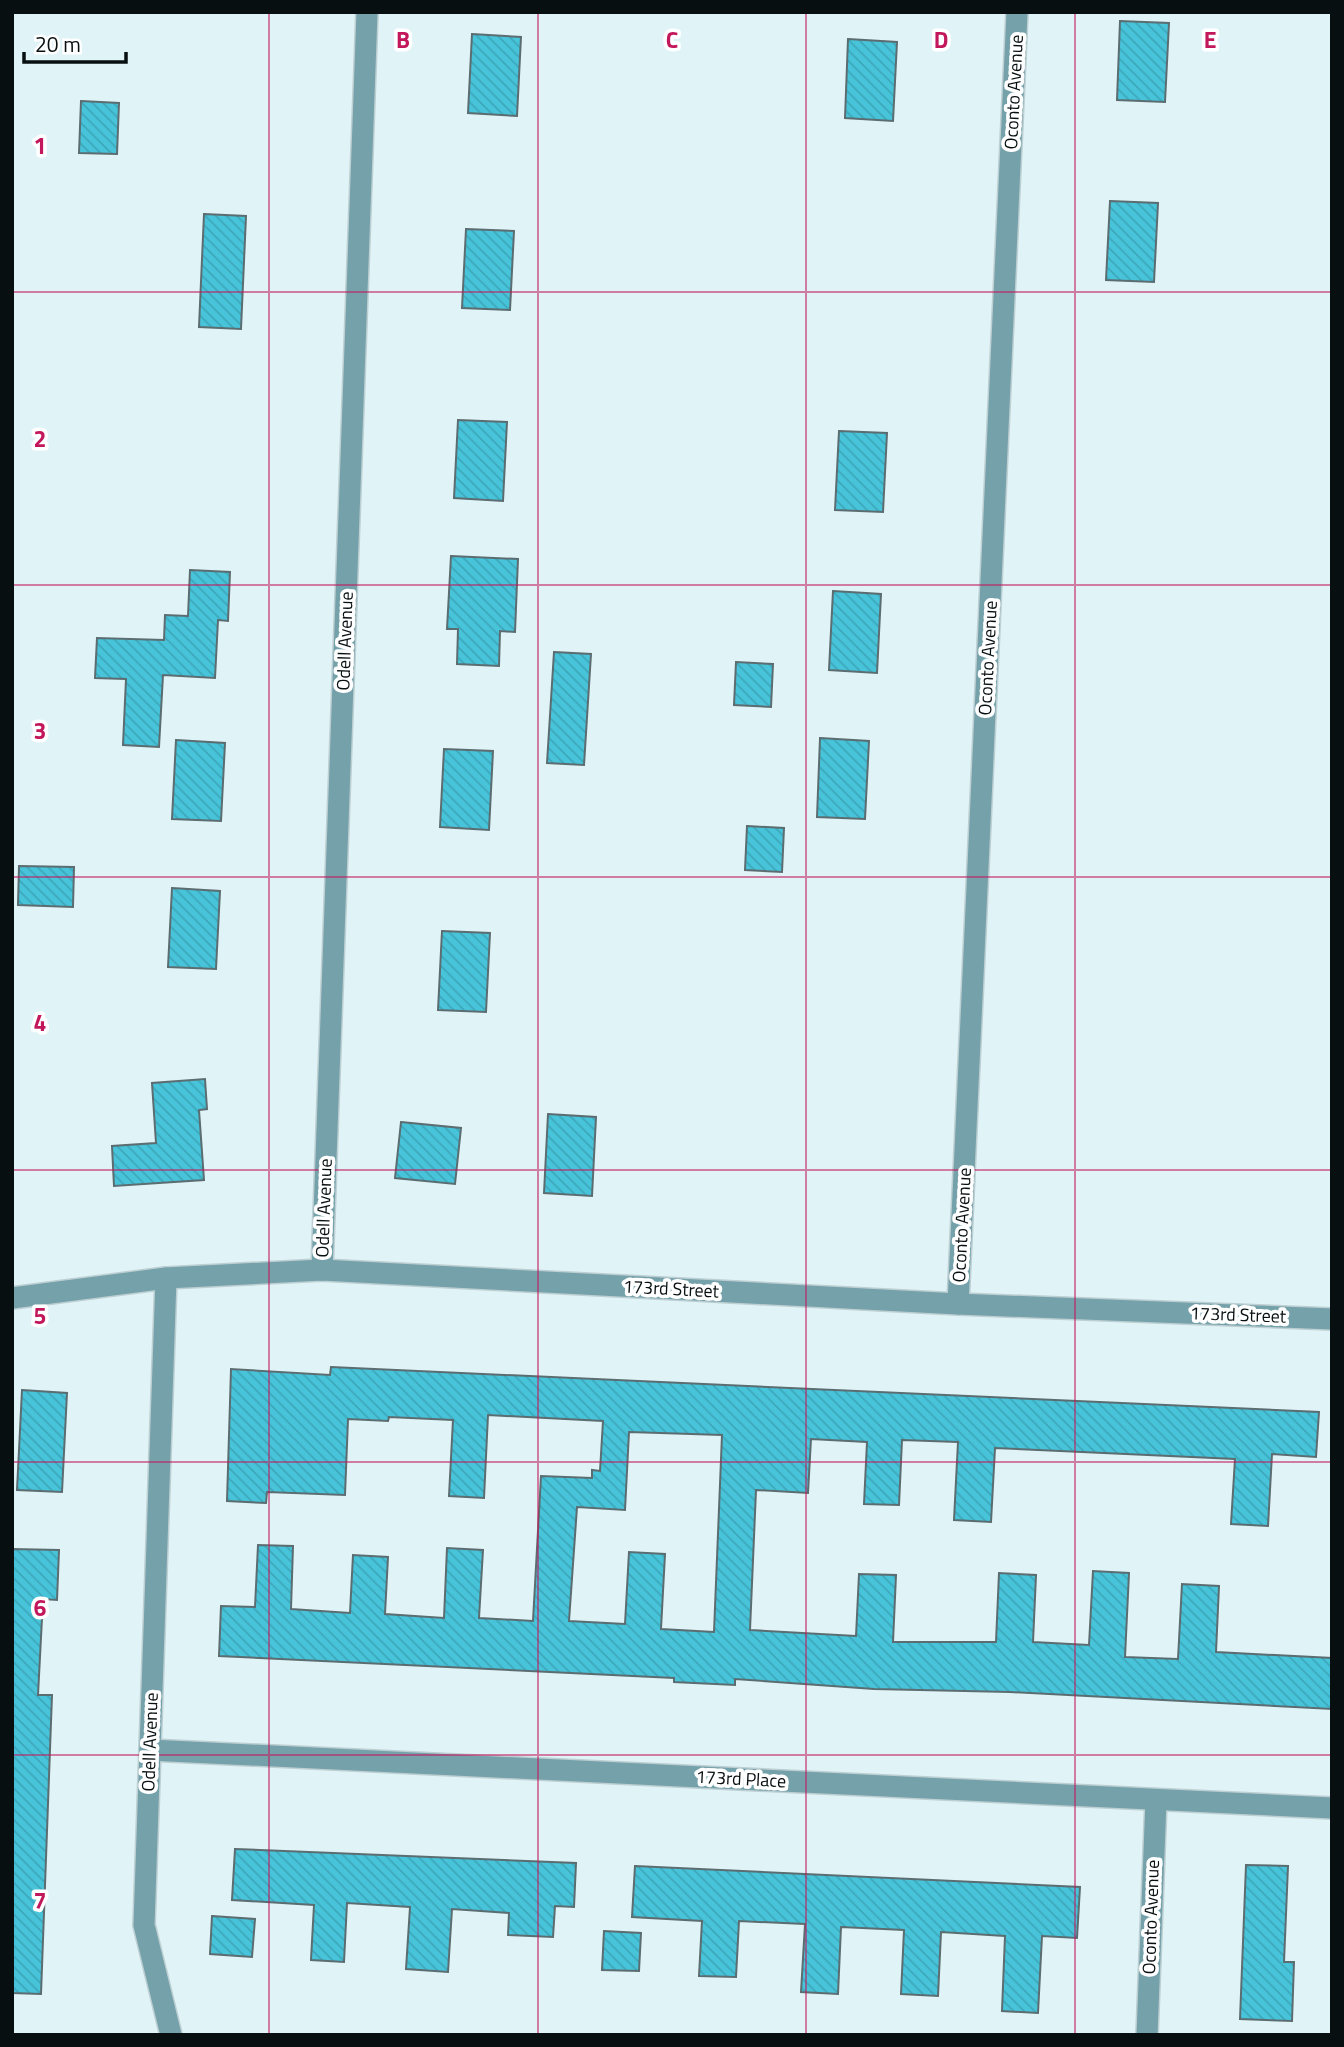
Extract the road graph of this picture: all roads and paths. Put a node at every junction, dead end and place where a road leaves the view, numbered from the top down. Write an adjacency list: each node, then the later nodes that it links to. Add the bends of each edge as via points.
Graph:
1 (367, 12): 3 (street, Odell Avenue)
2 (1017, 12): 6 (street, Oconto Avenue)
3 (322, 1270): 4 (street, 173rd Street); 6 (street, 173rd Street)
4 (166, 1279): 5 (street, 173rd Street); 8 (street, Odell Avenue)
5 (12, 1298)
6 (958, 1304): 7 (street, 173rd Street)
7 (1332, 1319)
8 (150, 1750): 9 (street, 173rd Place); 11 (street, Odell Avenue, via 144,1925)
9 (1156, 1800): 10 (street, 173rd Place); 12 (street, Oconto Avenue)
10 (1332, 1808)
11 (171, 2035)
12 (1147, 2035)

